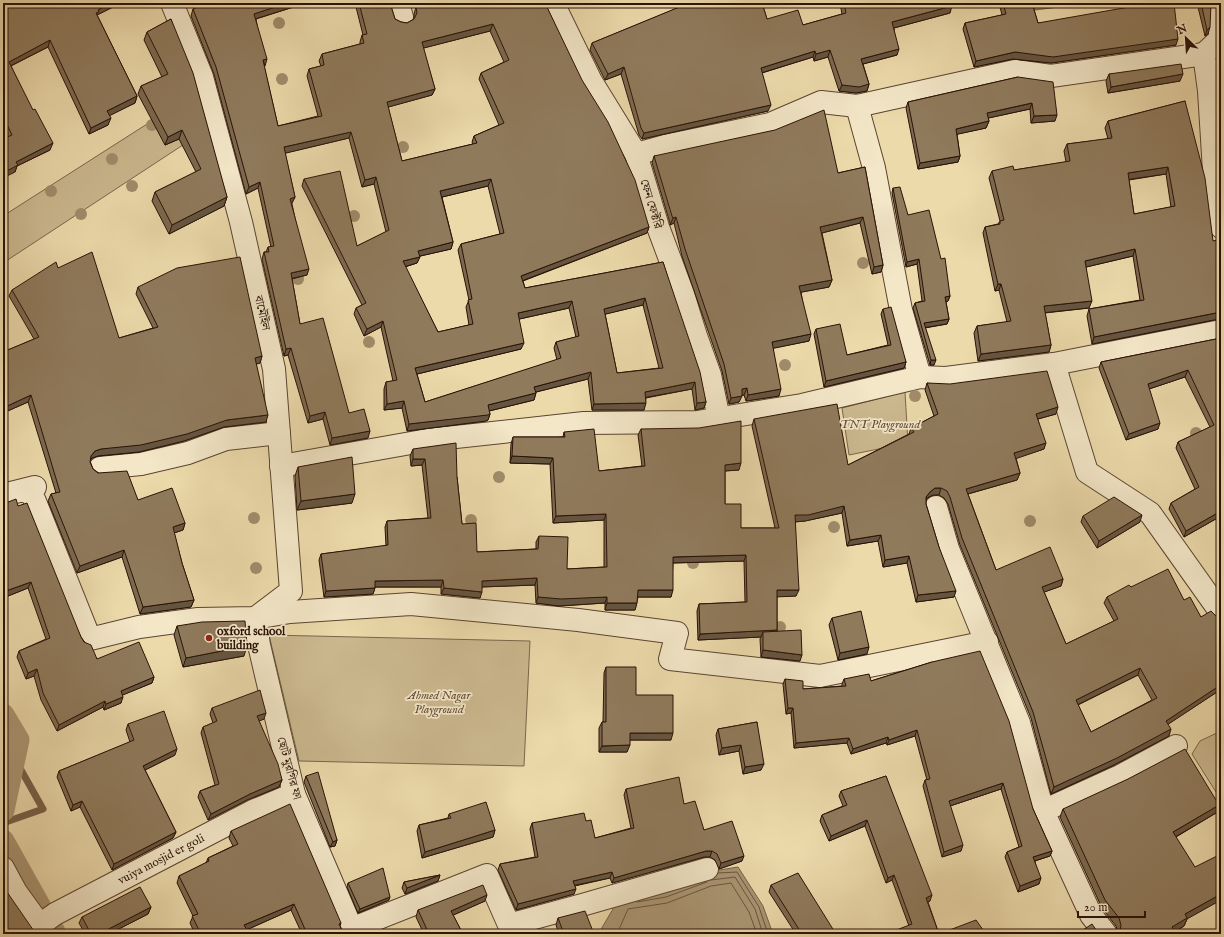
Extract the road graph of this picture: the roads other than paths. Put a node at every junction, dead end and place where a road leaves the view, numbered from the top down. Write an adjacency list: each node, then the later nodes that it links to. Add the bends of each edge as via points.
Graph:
1 (172, 3): 13 (street, বামৌইল, via 202,78 241,222 274,369)
2 (1220, 3): 4 (street, via 1220,39)
3 (559, 5): 7 (street, ফেন ফেক্টরি, via 591,81)
4 (1204, 54): 5 (street, via 1051,76 1015,71); 6 (street)
5 (857, 106): 7 (street, via 821,102 770,124); 11 (street, via 874,168 901,310)
6 (1217, 142): 8 (street, via 1216,203)
7 (636, 154): 12 (street, ফেন ফেক্টরি, via 658,227 710,375)
8 (1221, 227)
9 (1221, 332): 10 (street)
10 (1054, 364): 11 (street, via 946,378); 18 (street, via 1087,472 1150,513)
11 (920, 377): 12 (street, via 802,405)
12 (719, 419): 14 (street, via 697,422 584,423 428,440)
13 (279, 433): 14 (street, বামৌইল); 15 (street, via 226,439 188,453 141,464)
14 (281, 466): 19 (street, বামৌইল, via 291,591)
15 (100, 468)
16 (3, 495): 19 (street, via 35,487 32,494 90,639 198,619)
17 (936, 507): 20 (street, via 948,550)
18 (1221, 613)
19 (256, 618): 20 (street, via 290,612 411,604 472,609 677,633 670,659 820,676); 22 (street, ছোট মুরগির ফা, via 259,645)
20 (987, 642): 23 (street, via 1019,723)
21 (1176, 746): 23 (street, via 1120,776)
22 (294, 794): 26 (street, vuiya mosjid er goli, via 254,811 55,914); 27 (street, ছোট মুরগির ফা)
23 (1042, 811): 28 (street, via 1091,914)
24 (3, 868): 26 (street)
25 (707, 869): 27 (street, via 509,925 487,875)
26 (42, 930)
27 (353, 932)
28 (1106, 934)

